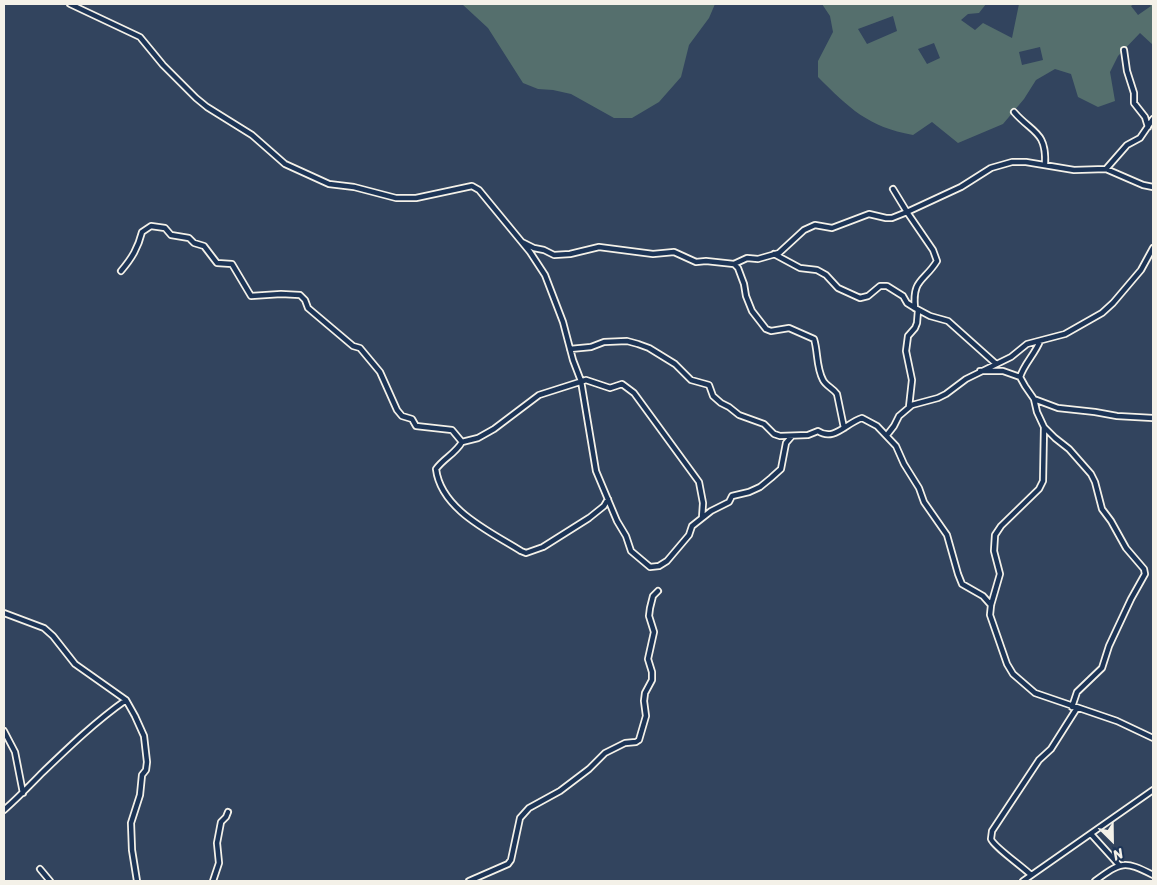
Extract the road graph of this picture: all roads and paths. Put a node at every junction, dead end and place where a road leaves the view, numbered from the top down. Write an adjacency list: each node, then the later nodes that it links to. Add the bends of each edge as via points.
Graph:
1 (70, 4): 11 (street, via 140,37 196,98 252,135 285,164 329,184 396,198 416,198 472,186 488,199)
2 (1124, 50): 5 (street, via 1134,103)
3 (1014, 112): 6 (street, via 1039,133)
4 (1153, 119): 5 (street)
5 (1148, 127): 7 (street)
6 (1045, 166): 7 (street, via 1074,170); 10 (street, via 1012,162 991,168 961,187)
7 (1106, 169): 8 (street)
8 (1153, 187)
9 (893, 189): 10 (street)
10 (908, 212): 13 (street, via 892,218 869,214 832,228 815,226 804,230); 16 (street, via 937,261 916,286)
11 (521, 242): 14 (street, via 554,255 599,247 653,254 674,252 696,262); 18 (street, via 545,275)
12 (1153, 248): 17 (street, via 1141,270 1102,313 1065,334)
13 (774, 254): 14 (street, via 747,258); 16 (street, via 800,268 817,270 838,288 860,298 880,286 886,286)
14 (734, 264): 27 (street, via 752,310 766,329 789,328 814,338 822,378 837,394)
15 (121, 271): 30 (street, via 133,257 142,232 151,226 165,228 171,235 189,238 194,244 204,246 217,262 232,264 251,296 300,295 308,308 353,346 360,348 380,372 402,416 412,419 416,426 452,430)
16 (916, 309): 19 (street, via 948,321); 24 (street, via 916,328 908,336 906,351 912,380)
17 (1040, 341): 19 (street, via 1027,344 1011,357); 21 (street)
18 (570, 349): 22 (street); 29 (street, via 627,341 649,348 675,364 691,380 709,385 713,396 739,415 764,424 774,434)
19 (995, 363): 20 (street)
20 (980, 371): 21 (street, via 1003,371); 24 (street, via 938,398)
21 (1020, 377): 23 (street)
22 (581, 381): 30 (street, via 540,395 494,429); 31 (street, via 596,471); 32 (street, via 610,388 622,384 634,393 699,482)
23 (1034, 399): 25 (street, via 1058,408); 26 (street)
24 (909, 407): 28 (street)
25 (1153, 418)
26 (1044, 427): 34 (street, via 1043,481 996,535 994,551 1000,574); 37 (street, via 1069,448 1091,474 1102,509 1145,574 1130,599 1102,668 1077,692)
27 (844, 428): 28 (street, via 853,420 862,418); 29 (street, via 833,434 824,435 818,431)
28 (886, 435): 34 (street, via 896,446 924,502 947,535 962,584 983,596)
29 (792, 436): 32 (street, via 786,443 781,468 771,478 750,492 732,496 729,502)
30 (462, 442): 31 (street, via 436,469 440,484 470,520 526,553 543,547 589,518 604,506)
31 (608, 498): 32 (street, via 631,551 650,567 659,566 667,560 689,535 692,526)
32 (702, 518)
33 (658, 591): 52 (street, via 650,608 654,632 648,659 652,680 645,693 646,716 639,740 605,753 560,791 529,808 520,818 508,864)
34 (991, 605): 37 (street, via 993,625 1013,674 1035,693)
35 (4, 613): 36 (street, via 44,628 76,664)
36 (126, 700): 41 (street); 50 (street, via 144,736 146,749 146,770 131,823)
37 (1075, 708): 39 (street, via 1116,721); 48 (street, via 1051,749 1039,760 992,831 991,839 995,846)
38 (4, 731): 41 (street, via 15,752)
39 (1153, 738)
40 (1153, 790): 44 (street)
41 (23, 793): 42 (street)
42 (4, 810)
43 (228, 812): 51 (street, via 221,822 217,843 219,863)
44 (1091, 834): 45 (street); 48 (street)
45 (1119, 865): 47 (street, via 1128,864); 54 (street)
46 (40, 869): 49 (street)
47 (1153, 874)
48 (1031, 876): 53 (street)
49 (50, 881)
50 (137, 881)
51 (213, 881)
52 (469, 881)
53 (1023, 881)
54 (1095, 881)

